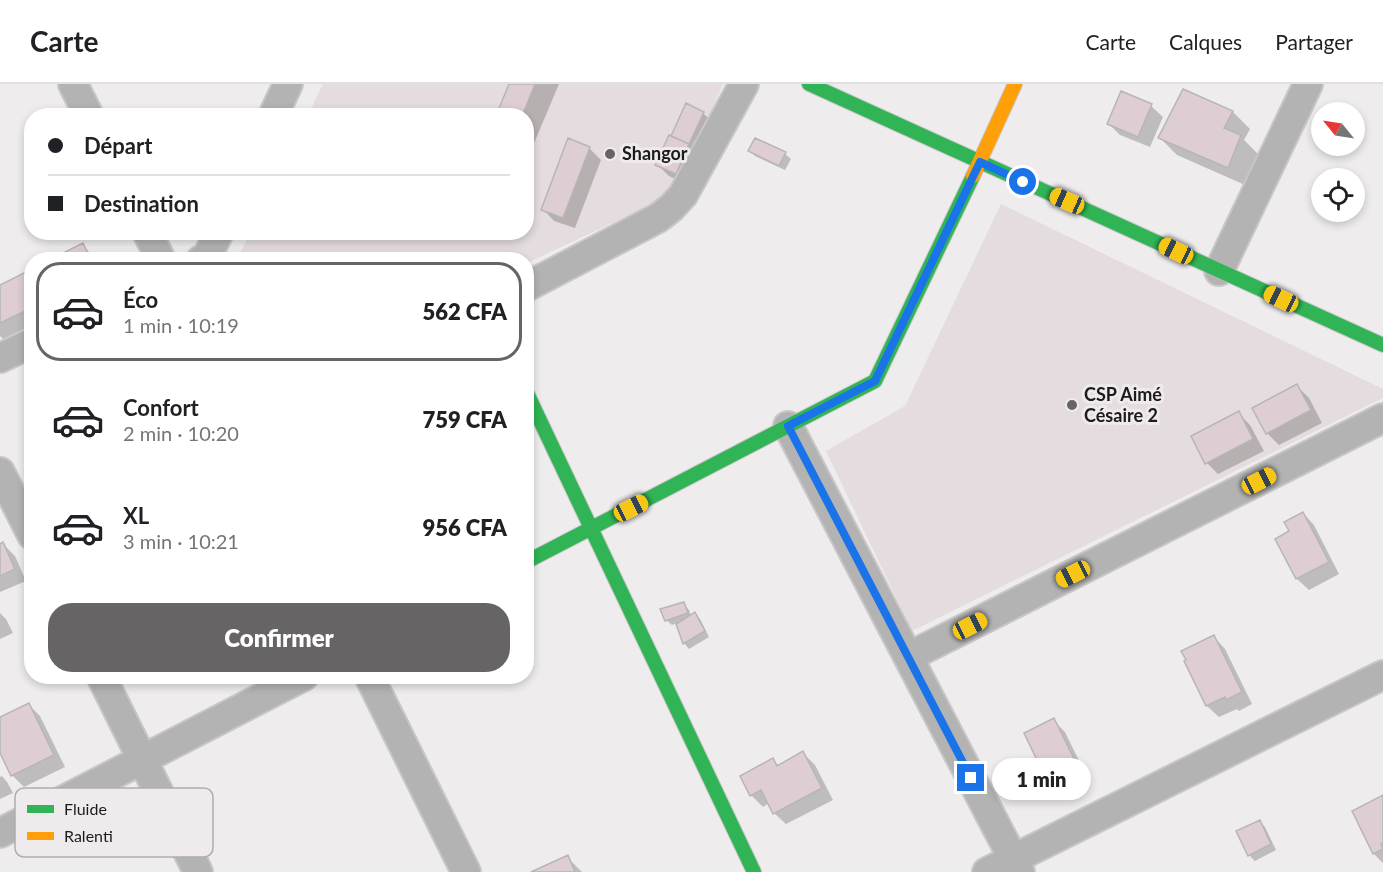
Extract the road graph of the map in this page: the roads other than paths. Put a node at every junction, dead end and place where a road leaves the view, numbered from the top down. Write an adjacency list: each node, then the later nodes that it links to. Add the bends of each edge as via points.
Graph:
1 (73, 84): 7 (street)
2 (288, 84): 8 (street)
3 (744, 84): 11 (street, via 683,195 671,208)
4 (809, 84): 9 (street)
5 (1015, 84): 9 (street)
6 (1308, 84): 10 (street)
7 (85, 108)
8 (277, 108)
9 (980, 162): 10 (street); 17 (street, via 875,381)
10 (1219, 271): 12 (street)
11 (534, 283)
12 (1383, 345)
13 (24, 347): 14 (street)
14 (0, 358)
15 (534, 408): 20 (street)
16 (1383, 418): 22 (street)
17 (788, 426): 20 (street); 22 (street)
18 (0, 472): 19 (street)
19 (24, 519)
20 (591, 529): 21 (street); 36 (street)
21 (534, 558)
22 (908, 657): 33 (street)
23 (1383, 675): 33 (street)
24 (105, 684): 27 (street)
25 (289, 684): 27 (street)
26 (373, 684): 35 (street)
27 (142, 760): 28 (street); 29 (street)
28 (88, 788)
29 (156, 788)
30 (15, 826): 31 (street)
31 (0, 834)
32 (190, 857): 34 (street)
33 (1016, 866): 37 (street)
34 (198, 872)
35 (466, 872)
36 (754, 872)
37 (987, 872)

